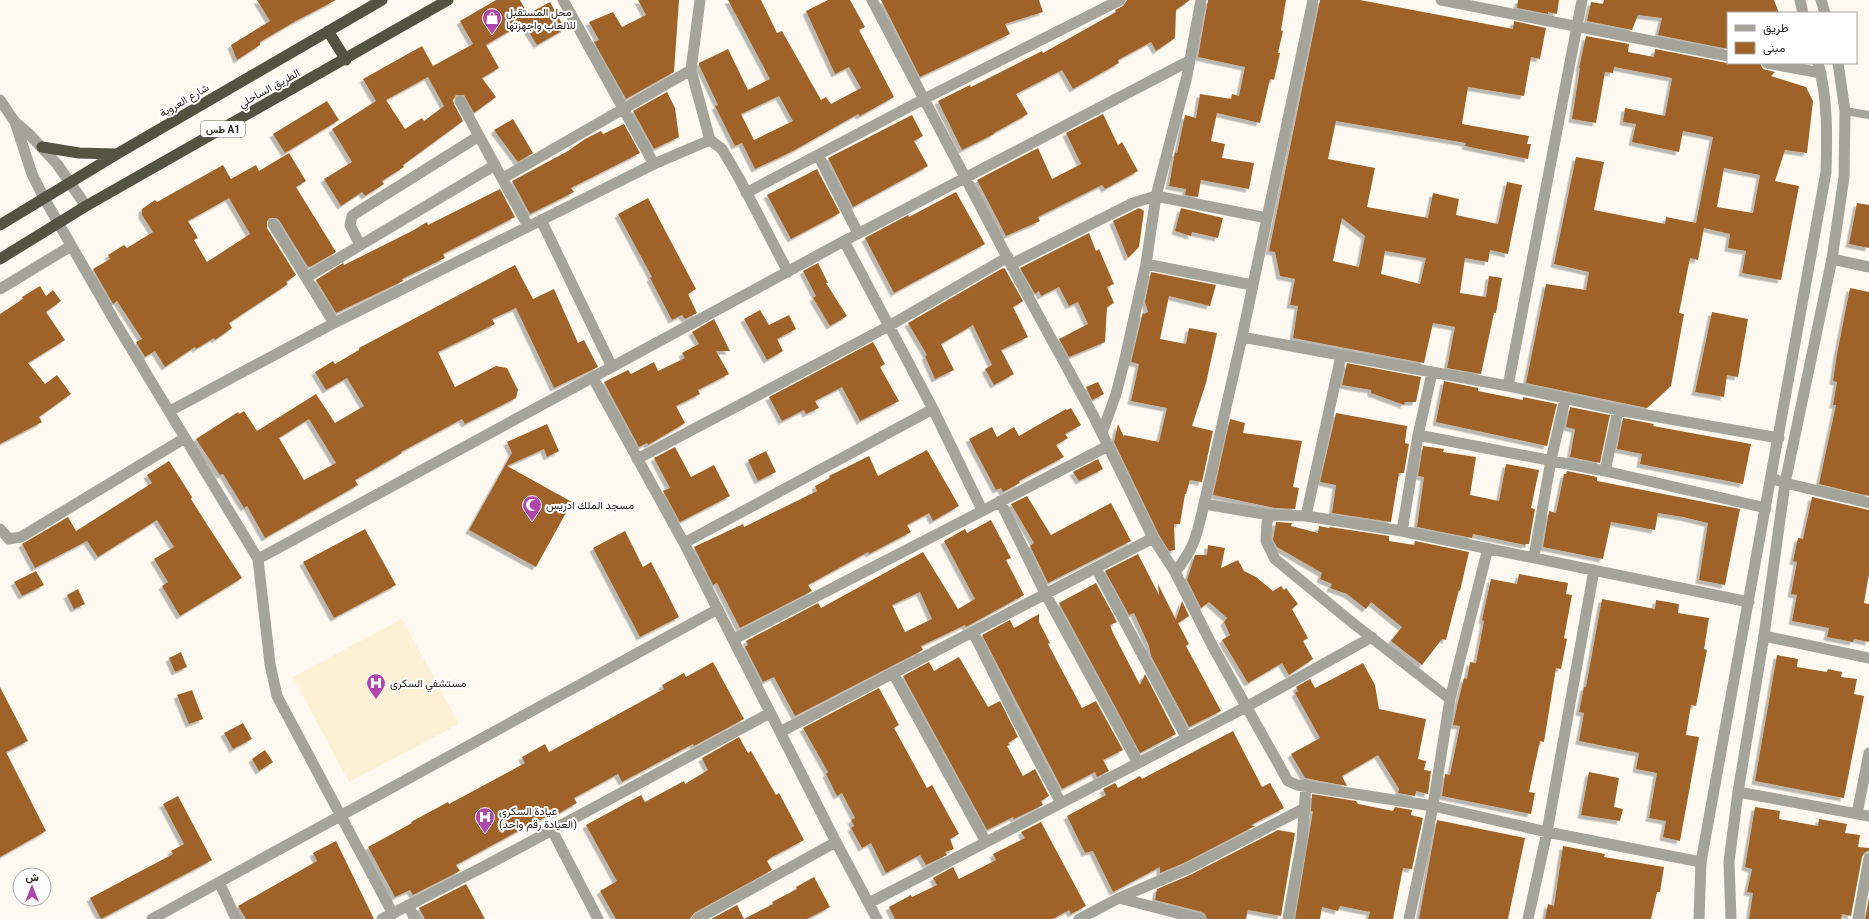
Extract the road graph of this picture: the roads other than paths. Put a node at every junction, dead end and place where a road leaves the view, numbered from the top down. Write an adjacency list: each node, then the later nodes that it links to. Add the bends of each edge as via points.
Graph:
1 (382, 0): 16 (highway, شارع العروبة / طس A1)
2 (448, 0): 18 (highway, الطريق الساحلي / طس A1)
3 (563, 0): 27 (street)
4 (700, 0): 23 (street)
5 (872, 0): 24 (street)
6 (1120, 0): 24 (street)
7 (1201, 0): 19 (street)
8 (1313, 0): 45 (street)
9 (1442, 0): 15 (street)
10 (1582, 0): 15 (street)
11 (1800, 0): 13 (street)
12 (1821, 0): 14 (street)
13 (1803, 12)
14 (1825, 12)
15 (1578, 27): 17 (street); 71 (street)
16 (328, 31): 18 (highway); 34 (highway, شارع العروبة / طس A1)
17 (1727, 56)
18 (346, 60): 44 (highway, الطريق الساحلي / طس A1)
19 (1189, 61): 38 (street); 42 (street, via 1184,91)
20 (1777, 64): 22 (street)
21 (1838, 64): 28 (street)
22 (1819, 68): 79 (street, via 1827,132 1826,172)
23 (691, 70): 27 (street); 32 (street)
24 (924, 99): 35 (street); 38 (street)
25 (0, 100): 30 (street)
26 (460, 101): 31 (street)
27 (624, 109): 37 (street); 39 (street)
28 (1845, 111): 29 (lane); 56 (street, via 1844,177)
29 (1869, 115)
30 (15, 122): 33 (street); 43 (street, via 30,167)
31 (479, 136): 36 (street); 53 (street, via 352,216 350,225)
32 (710, 140): 37 (street); 41 (street, via 722,149)
33 (42, 147): 34 (highway, via 79,153); 40 (street)
34 (117, 154): 40 (highway, شارع العروبة / طس A1)
35 (818, 156): 41 (street); 51 (street)
36 (495, 164): 39 (street); 53 (street)
37 (654, 164): 46 (street)
38 (966, 177): 51 (street); 57 (street)
39 (503, 178): 50 (street)
40 (70, 182): 43 (highway, شارع العروبة / طس A1); 44 (street)
41 (746, 193): 60 (street)
42 (1156, 196): 45 (street); 57 (street, via 1133,203); 58 (street)
43 (44, 198): 47 (highway, شارع العروبة / طس A1); 48 (street)
44 (86, 206): 48 (highway, الطريق الساحلي / طس A1)
45 (1267, 218): 62 (street)
46 (541, 220): 50 (street); 68 (street)
47 (0, 224)
48 (58, 224): 54 (street); 55 (highway, الطريق الساحلي / طس A1)
49 (273, 224): 61 (street)
50 (528, 226): 64 (street)
51 (858, 233): 52 (street)
52 (844, 241): 60 (street); 65 (street)
53 (360, 245): 61 (street)
54 (71, 246): 63 (street); 75 (street)
55 (0, 259)
56 (1832, 259): 59 (street); 85 (street)
57 (1010, 260): 65 (street); 76 (street)
58 (1146, 264): 62 (street); 76 (street, via 1119,382)
59 (1869, 267)
60 (788, 272): 68 (street)
61 (306, 277): 64 (street)
62 (1252, 285): 66 (street)
63 (0, 289)
64 (334, 323): 75 (street)
65 (889, 326): 73 (street); 81 (street)
66 (1242, 337): 67 (street); 88 (street)
67 (1341, 356): 69 (street); 92 (street)
68 (612, 367): 70 (street)
69 (1432, 372): 71 (street); 77 (street)
70 (593, 378): 81 (street); 99 (street)
71 (1508, 386): 72 (street)
72 (1565, 399): 74 (street); 82 (street)
73 (933, 409): 90 (street); 96 (street)
74 (1618, 410): 79 (street); 83 (street)
75 (170, 411): 78 (street)
76 (1102, 433): 80 (street)
77 (1418, 435): 82 (street); 94 (street)
78 (185, 438): 93 (street, via 21,537 9,539); 99 (street)
79 (1779, 438): 84 (street)
80 (1108, 446): 86 (street); 95 (street)
81 (637, 459): 96 (street)
82 (1551, 460): 83 (street); 98 (street)
83 (1605, 472): 89 (street)
84 (1771, 478): 85 (street); 89 (street)
85 (1786, 483): 87 (street); 107 (street)
86 (1000, 501): 90 (street); 103 (street)
87 (1869, 503)
88 (1204, 504): 91 (street); 102 (street, via 1190,552)
89 (1766, 508): 104 (street)
90 (982, 510): 109 (street)
91 (1270, 515): 92 (street); 108 (street, via 1266,541 1276,559)
92 (1306, 516): 94 (street)
93 (0, 529)
94 (1402, 531): 97 (street)
95 (1153, 538): 100 (street); 102 (street)
96 (684, 543): 105 (street)
97 (1488, 548): 98 (street); 112 (street)
98 (1534, 557): 101 (street)
99 (258, 559): 124 (street, via 270,664 277,696)
100 (1096, 568): 103 (street); 116 (street)
101 (1594, 570): 104 (street); 128 (street)
102 (1175, 572): 113 (street)
103 (1045, 593): 106 (street); 118 (street)
104 (1748, 602): 132 (street)
105 (718, 609): 109 (street); 124 (street)
106 (973, 632): 111 (street); 121 (street)
107 (1764, 636): 110 (street); 120 (street)
108 (1372, 637): 112 (street); 113 (street)
109 (734, 639): 114 (street)
110 (1869, 658)
111 (894, 673): 115 (street); 130 (street)
112 (1450, 699): 122 (street)
113 (1246, 707): 116 (street); 119 (street, via 1288,781)
114 (770, 713): 115 (street); 127 (street)
115 (780, 732): 129 (street)
116 (1186, 737): 118 (street)
117 (1869, 752): 125 (street)
118 (1138, 763): 121 (street)
119 (1306, 785): 122 (street); 123 (street)
120 (1738, 792): 125 (street); 151 (street, via 1729,862)
121 (1061, 803): 130 (street)
122 (1433, 806): 128 (street); 148 (street)
123 (1303, 809): 134 (street, via 1187,869); 147 (street, via 1302,840)
124 (341, 814): 133 (street); 137 (street)
125 (1857, 814): 126 (street)
126 (1869, 816)
127 (552, 830): 136 (street); 142 (street)
128 (1547, 832): 132 (street); 149 (street)
129 (836, 842): 135 (street); 143 (street)
130 (986, 842): 135 (street)
131 (1869, 858): 152 (street)
132 (1701, 862): 150 (street)
133 (220, 884): 138 (street); 139 (street)
134 (1119, 898): 145 (street); 146 (street)
135 (869, 903): 144 (street)
136 (408, 905): 137 (street); 141 (street)
137 (393, 914): 140 (street)
138 (152, 919)
139 (236, 919)
140 (382, 919)
141 (415, 919)
142 (598, 919)
143 (697, 919)
144 (878, 919)
145 (1079, 919)
146 (1200, 919)
147 (1288, 919)
148 (1409, 919)
149 (1528, 919)
150 (1699, 919)
151 (1731, 919)
152 (1858, 919)

